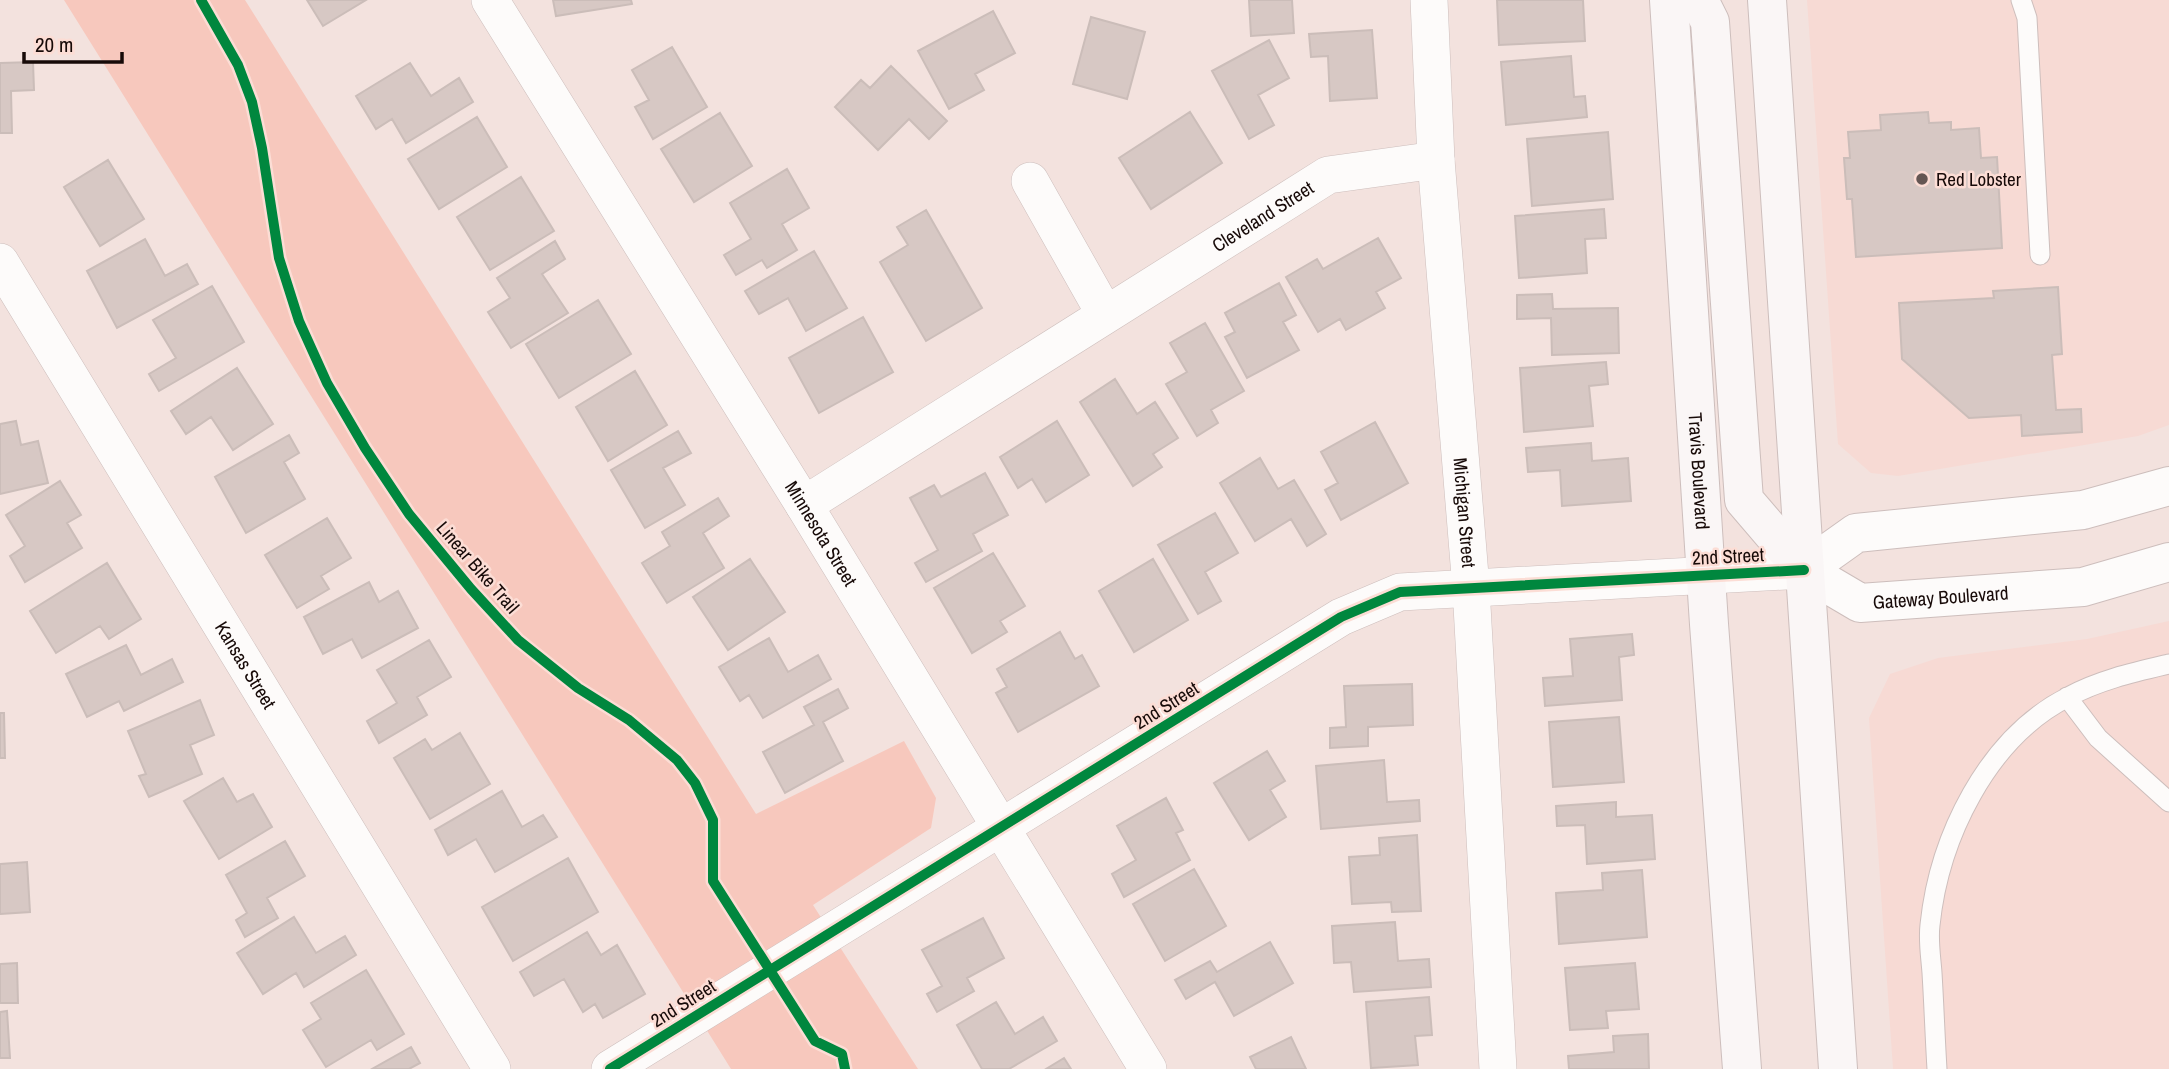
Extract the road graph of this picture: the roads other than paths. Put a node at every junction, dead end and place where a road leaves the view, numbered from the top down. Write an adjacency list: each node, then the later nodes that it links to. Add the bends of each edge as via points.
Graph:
1 (490, 0): 13 (street, Minnesota Street)
2 (1429, 0): 7 (street, Michigan Street)
3 (1669, 0): 16 (main road, Travis Boulevard)
4 (1699, 0): 15 (main road, via 1710,22 1744,500)
5 (1767, 0): 15 (main road)
6 (2021, 0): 9 (lane, via 2027,18)
7 (1436, 160): 11 (street, Cleveland Street, via 1328,175); 17 (street, Michigan Street)
8 (1030, 181): 11 (street)
9 (2040, 255)
10 (0, 262): 22 (street, Kansas Street)
11 (1105, 314): 13 (street, Cleveland Street)
12 (2169, 486): 15 (street, via 2083,510 1856,533)
13 (804, 505): 21 (street, Minnesota Street)
14 (2169, 562): 15 (street, Gateway Boulevard, via 2083,587 1860,603)
15 (1804, 570): 16 (street, 2nd Street); 27 (main road)
16 (1706, 575): 17 (street, 2nd Street); 26 (main road, Travis Boulevard)
17 (1471, 588): 21 (street, 2nd Street, via 1400,593 1340,617); 25 (street, Michigan Street)
18 (2169, 664): 19 (lane, via 2119,676)
19 (2067, 697): 20 (lane, via 2098,738); 28 (lane, via 2038,716 1995,757 1969,797 1941,863 1929,926)
20 (2169, 802)
21 (1000, 828): 23 (street, 2nd Street); 24 (street, Minnesota Street)
22 (492, 1069)
23 (610, 1069)
24 (1148, 1069)
25 (1498, 1069)
26 (1742, 1069)
27 (1838, 1069)
28 (1937, 1069)

